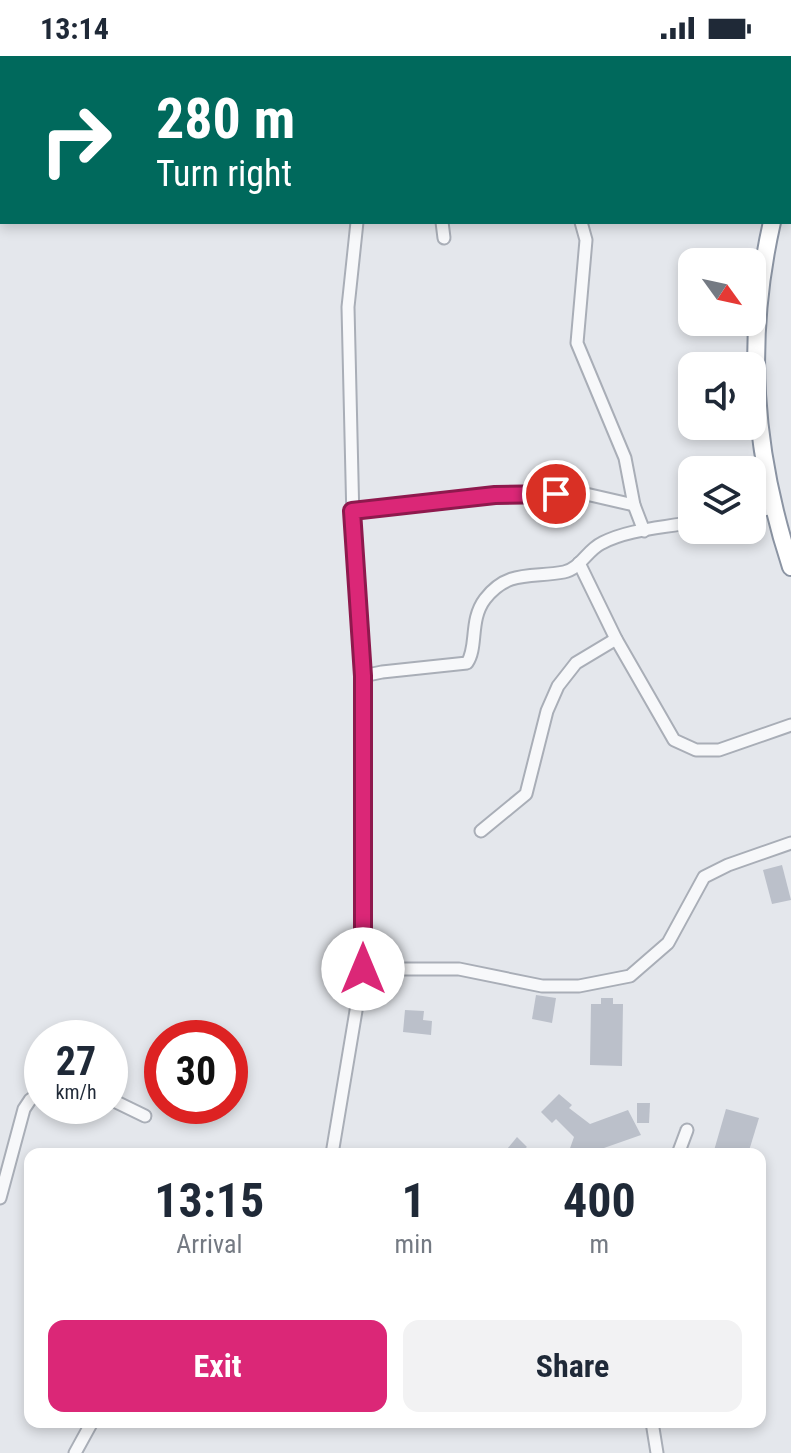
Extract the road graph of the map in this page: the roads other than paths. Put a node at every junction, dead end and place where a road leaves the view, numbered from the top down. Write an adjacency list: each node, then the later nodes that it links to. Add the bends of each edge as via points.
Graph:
1 (357, 224): 9 (street, via 348,307)
2 (442, 224): 5 (street)
3 (582, 224): 6 (street, via 586,240 577,343 625,458)
4 (772, 224): 7 (highway, via 759,287 754,358)
5 (444, 238)
6 (634, 505): 9 (street, via 586,494 495,495); 11 (street)
7 (774, 508): 8 (street); 12 (highway)
8 (766, 509)
9 (352, 511): 16 (street)
10 (678, 525): 11 (street)
11 (644, 531): 13 (street, via 598,544)
12 (786, 537): 14 (highway)
13 (579, 563): 15 (street); 16 (street, via 565,572 521,575 494,590 478,610 467,663)
14 (791, 567)
15 (616, 639): 17 (street, via 668,732 684,747 719,750); 18 (street, via 576,663 558,686 540,735 530,786)
16 (363, 676): 20 (street)
17 (791, 725)
18 (481, 831)
19 (791, 843): 20 (street, via 704,877 668,943 630,976 579,986 542,986 459,969)
20 (363, 969): 23 (street)
21 (24, 1109): 25 (street)
22 (687, 1130): 24 (street)
23 (333, 1148)
24 (680, 1148)
25 (0, 1198)
26 (89, 1428): 28 (street)
27 (653, 1428): 29 (street)
28 (75, 1453)
29 (657, 1453)

